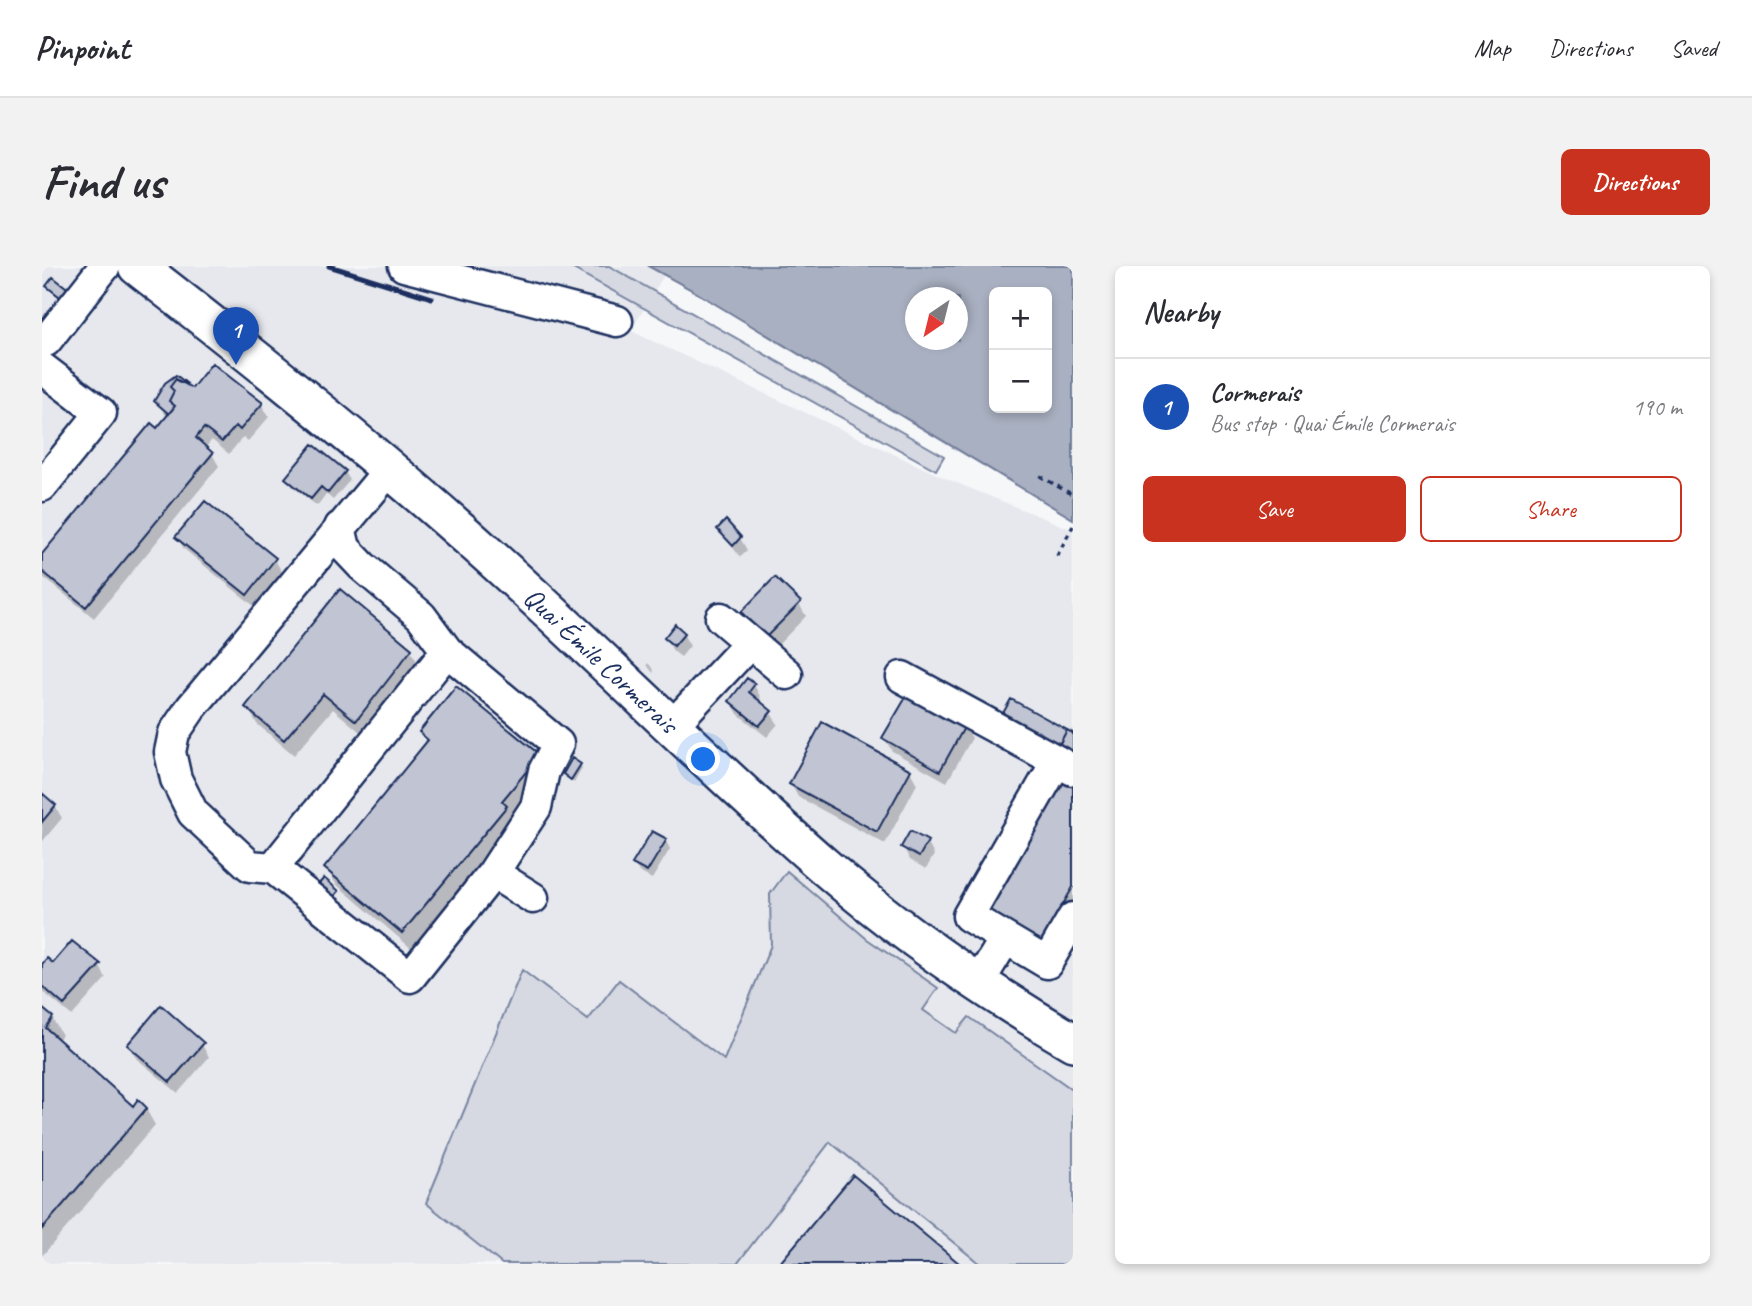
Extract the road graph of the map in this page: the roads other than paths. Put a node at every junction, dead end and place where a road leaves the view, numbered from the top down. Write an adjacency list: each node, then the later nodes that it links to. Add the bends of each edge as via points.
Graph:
1 (105, 266): 5 (lane)
2 (137, 266): 7 (main road, Quai Émile Cormerais)
3 (404, 266): 4 (lane)
4 (617, 321)
5 (44, 354): 6 (lane, via 101,413)
6 (48, 468)
7 (388, 470): 8 (lane); 14 (main road, Quai Émile Cormerais, via 486,553)
8 (340, 527): 11 (lane, via 345,548 421,616); 16 (lane, via 191,708 174,733 170,752 176,779 193,813 250,866)
9 (721, 618): 10 (lane)
10 (750, 643): 12 (lane); 14 (lane)
11 (447, 651): 16 (lane); 17 (lane, via 558,744 544,771 536,807)
12 (787, 674)
13 (902, 677): 15 (lane)
14 (672, 726): 21 (main road, Quai Émile Cormerais, via 825,867)
15 (1065, 766): 20 (lane, via 968,916)
16 (273, 868): 17 (lane, via 410,977)
17 (493, 873): 18 (lane)
18 (533, 898)
19 (1073, 918): 20 (lane, via 1048,962)
20 (1005, 939): 21 (lane)
21 (979, 982): 22 (main road, Quai Émile Cormerais)
22 (1073, 1042)

